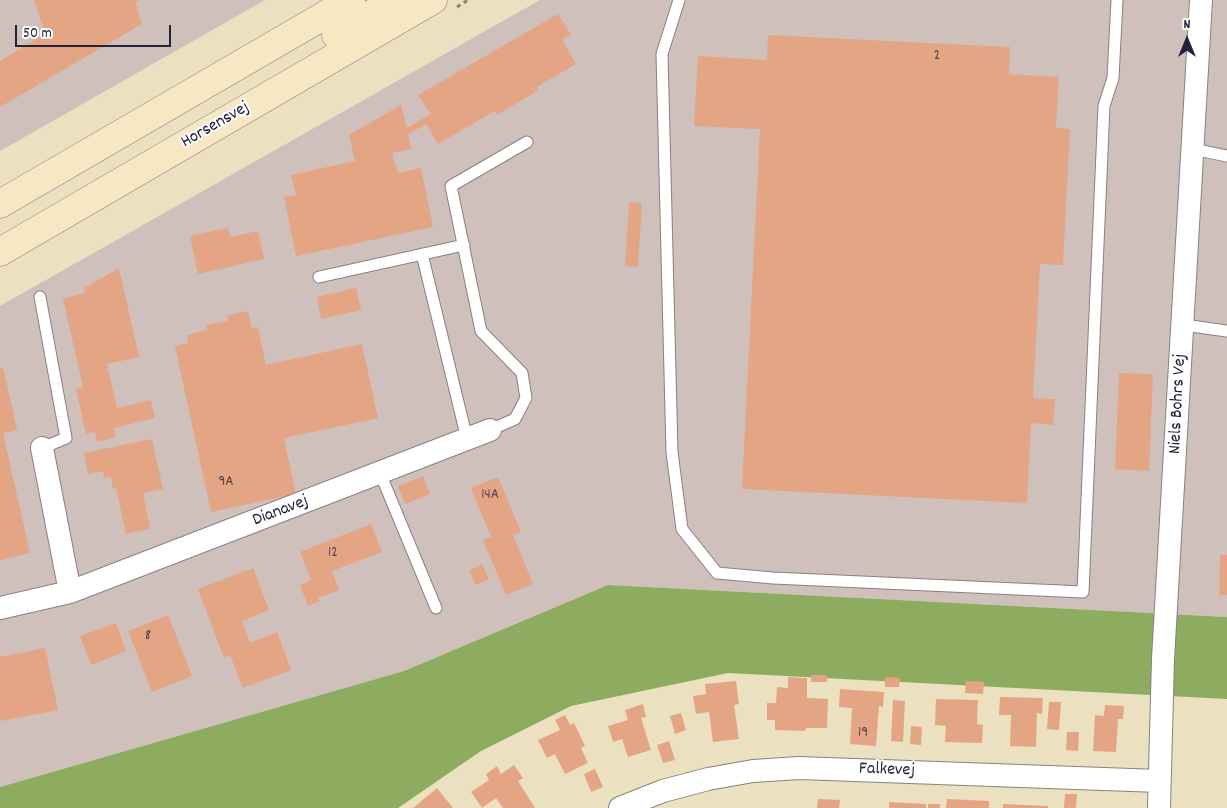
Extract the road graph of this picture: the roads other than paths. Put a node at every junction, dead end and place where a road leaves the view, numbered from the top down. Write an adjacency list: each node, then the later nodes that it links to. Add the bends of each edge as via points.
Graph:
1 (351, 0): 11 (main road)
2 (395, 0): 10 (main road, via 212,110)
3 (433, 0): 10 (main road, Horsensvej)
4 (679, 0): 5 (lane, via 662,54 672,452 682,529 717,573 1083,592 1104,106 1112,78)
5 (1116, 0)
6 (1201, 0): 8 (street, Niels Bohrs Vej)
7 (527, 142): 12 (lane, via 452,186)
8 (1193, 149): 9 (lane); 17 (street, Niels Bohrs Vej)
9 (1227, 156)
10 (107, 189): 13 (main road, Horsensvej)
11 (0, 204)
12 (464, 245): 14 (lane); 19 (lane, via 481,331 522,373 526,398 515,419)
13 (0, 252)
14 (422, 254): 15 (lane); 20 (lane)
15 (319, 277)
16 (40, 297): 21 (lane, via 66,438)
17 (1184, 325): 18 (lane); 26 (street, Niels Bohrs Vej, via 1163,659)
18 (1227, 331)
19 (490, 430): 20 (street, Dianavej)
20 (467, 439): 22 (street, Dianavej)
21 (42, 448): 23 (street)
22 (380, 473): 23 (street, Dianavej); 25 (lane)
23 (70, 592): 24 (street, Dianavej)
24 (0, 608)
25 (436, 608)
26 (1159, 781): 27 (street, Falkevej, via 799,768 753,771 708,779 663,791); 28 (street, Niels Bohrs Vej)
27 (620, 808)
28 (1159, 808)

